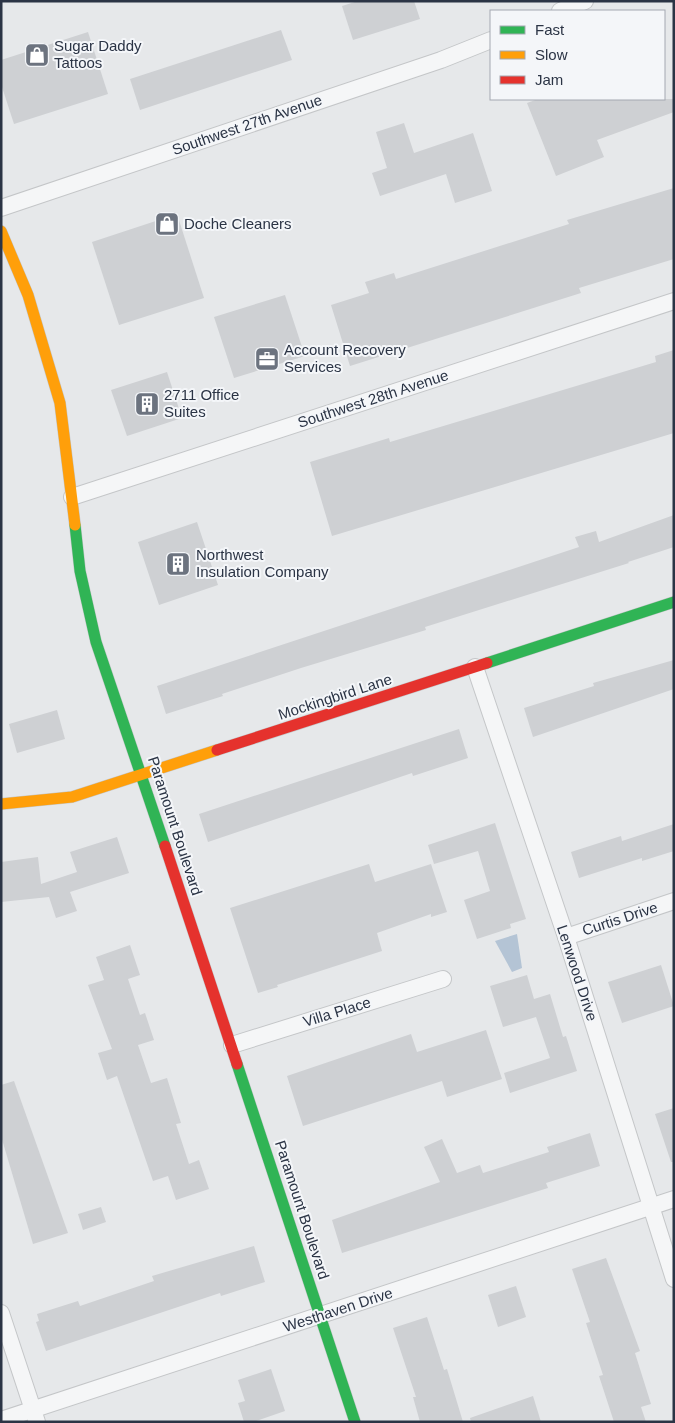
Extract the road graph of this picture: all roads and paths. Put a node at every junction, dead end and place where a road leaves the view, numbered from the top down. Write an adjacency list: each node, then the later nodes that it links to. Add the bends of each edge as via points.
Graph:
1 (585, 1): 2 (street)
2 (562, 10)
3 (490, 40): 4 (street, Southwest 27th Avenue, via 441,60)
4 (1, 208)
5 (1, 232): 7 (main road, Paramount Boulevard, via 28,295 58,392)
6 (674, 301): 7 (street, Southwest 28th Avenue)
7 (72, 497): 10 (main road, Paramount Boulevard, via 80,570 96,642)
8 (674, 602): 9 (main road, Mockingbird Lane)
9 (475, 667): 10 (main road, Mockingbird Lane); 13 (street, Lenwood Drive)
10 (142, 775): 11 (main road, Mockingbird Lane, via 72,797); 15 (main road, Paramount Boulevard)
11 (1, 804)
12 (674, 901): 13 (street, Curtis Drive)
13 (566, 937): 17 (street, Lenwood Drive)
14 (443, 979): 15 (street, Villa Place)
15 (232, 1045): 20 (main road, Paramount Boulevard)
16 (674, 1199): 17 (street, Westhaven Drive)
17 (650, 1207): 18 (street, Lenwood Drive); 20 (street, Westhaven Drive)
18 (674, 1279)
19 (1, 1313): 21 (street)
20 (321, 1315): 21 (street, Westhaven Drive); 23 (main road, Paramount Boulevard)
21 (35, 1416): 22 (street, Westhaven Drive)
22 (1, 1420)
23 (355, 1422)

